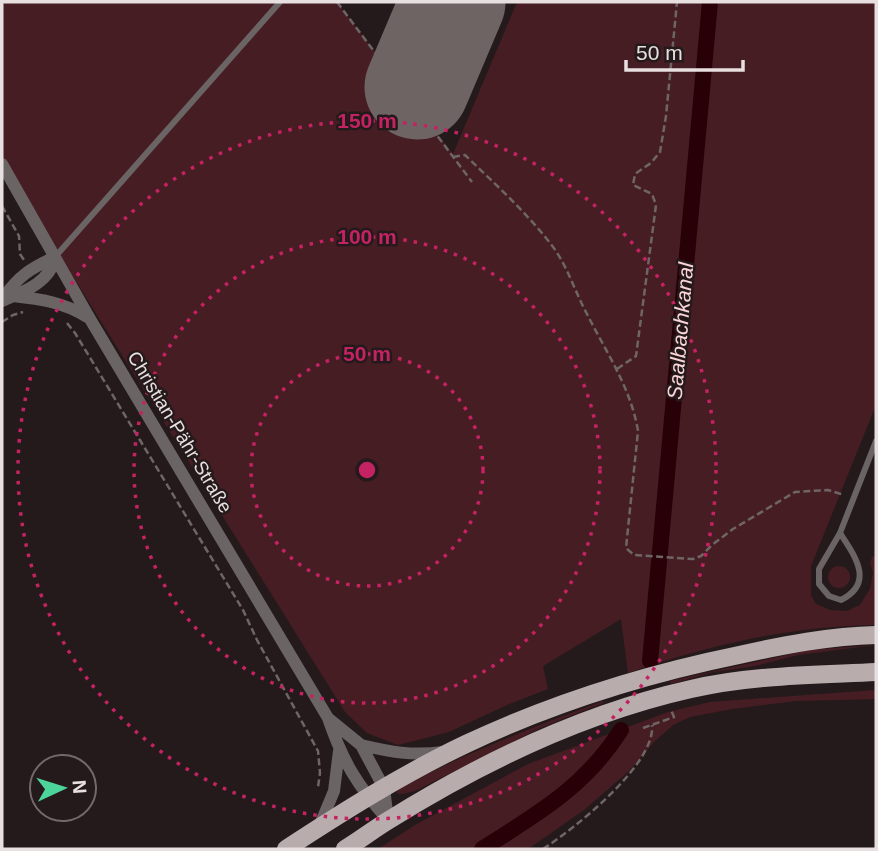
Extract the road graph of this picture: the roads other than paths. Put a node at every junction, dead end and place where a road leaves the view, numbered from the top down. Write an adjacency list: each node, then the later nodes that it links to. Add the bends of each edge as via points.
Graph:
1 (280, 2): 3 (lane)
2 (2, 164): 3 (street, Christian-Pähr-Straße)
3 (55, 257): 4 (street, via 17,279); 4 (street, via 47,275); 5 (street, Christian-Pähr-Straße)
4 (5, 299): 5 (street, via 72,307)
5 (90, 319): 10 (street, Christian-Pähr-Straße)
6 (876, 441): 7 (lane)
7 (840, 533): 7 (lane, via 860,573 853,594 841,600 829,596 819,584 819,569)
8 (876, 635): 12 (main road, via 793,643 682,667 554,708)
9 (876, 673): 16 (main road, via 722,684 634,705 476,770)
10 (328, 718): 11 (street, Christian-Pähr-Straße); 13 (street, Christian-Pähr-Straße)
11 (361, 745): 12 (street, via 395,754); 14 (street, Christian-Pähr-Straße)
12 (454, 750): 14 (main road)
13 (339, 751): 15 (street, Christian-Pähr-Straße); 17 (street, via 334,791)
14 (384, 788): 15 (main road); 16 (street, Christian-Pähr-Straße)
15 (368, 797): 16 (street, Christian-Pähr-Straße); 17 (main road)
16 (388, 820): 19 (main road)
17 (318, 828): 18 (main road)
18 (286, 849)
19 (345, 849)

